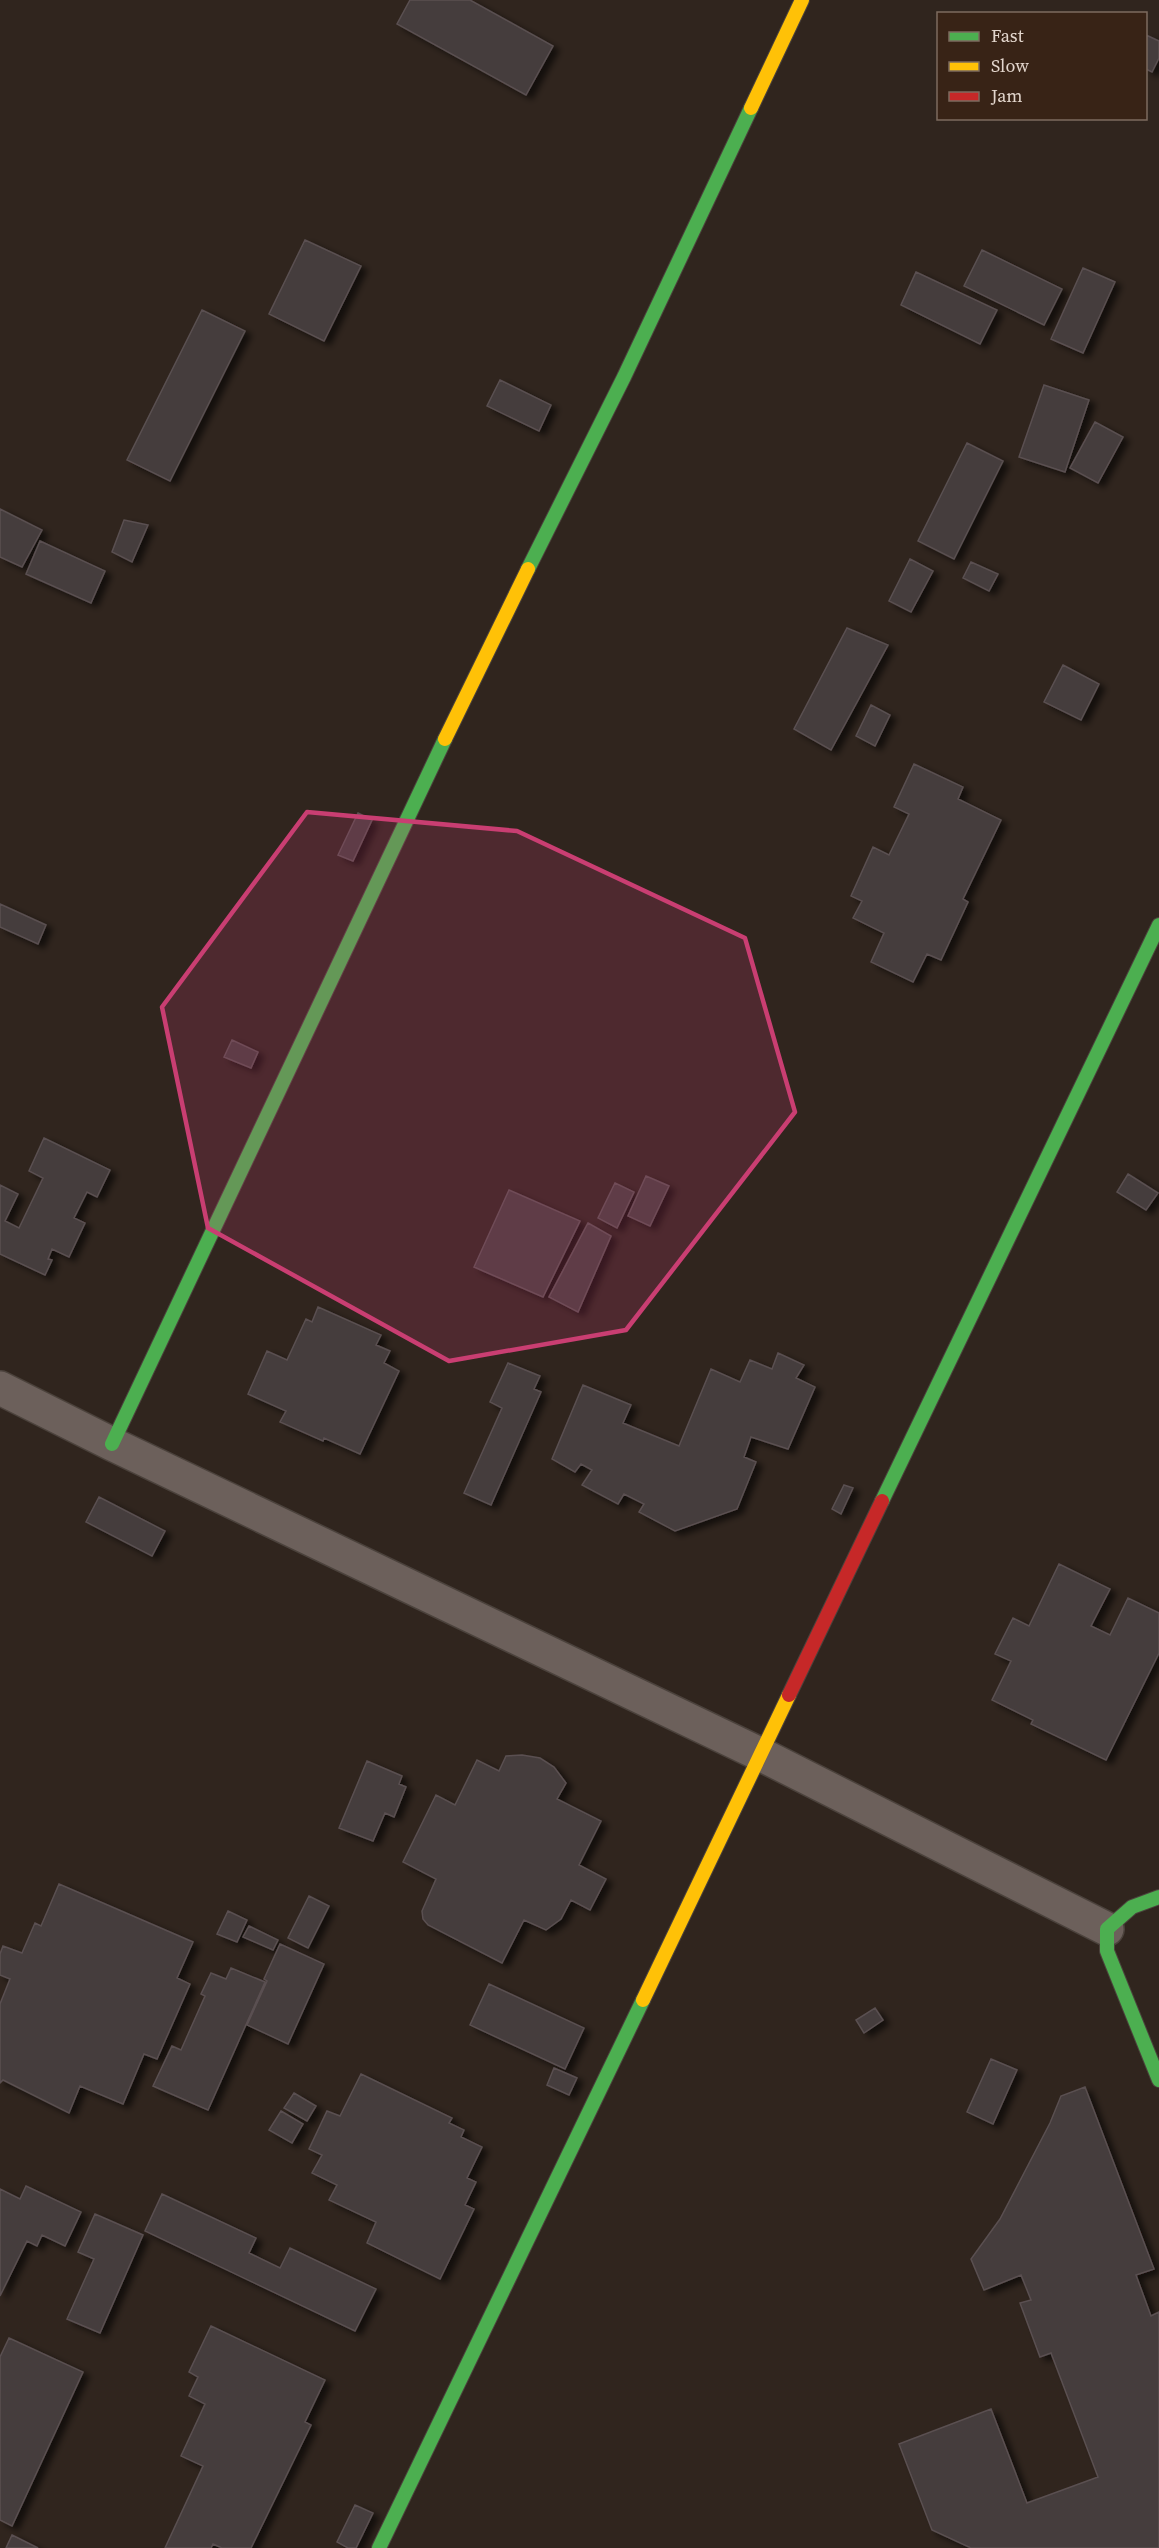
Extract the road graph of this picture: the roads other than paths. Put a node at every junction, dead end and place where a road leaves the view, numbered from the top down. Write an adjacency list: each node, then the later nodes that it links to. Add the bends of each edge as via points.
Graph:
1 (802, 0): 4 (street, via 624,378 477,671)
2 (1159, 925): 5 (street)
3 (0, 1388): 4 (street)
4 (112, 1444): 5 (street)
5 (762, 1755): 7 (street); 9 (street)
6 (1159, 1897): 7 (street, via 1132,1907)
7 (1107, 1929): 8 (street, via 1107,1951)
8 (1159, 2080)
9 (379, 2548)

